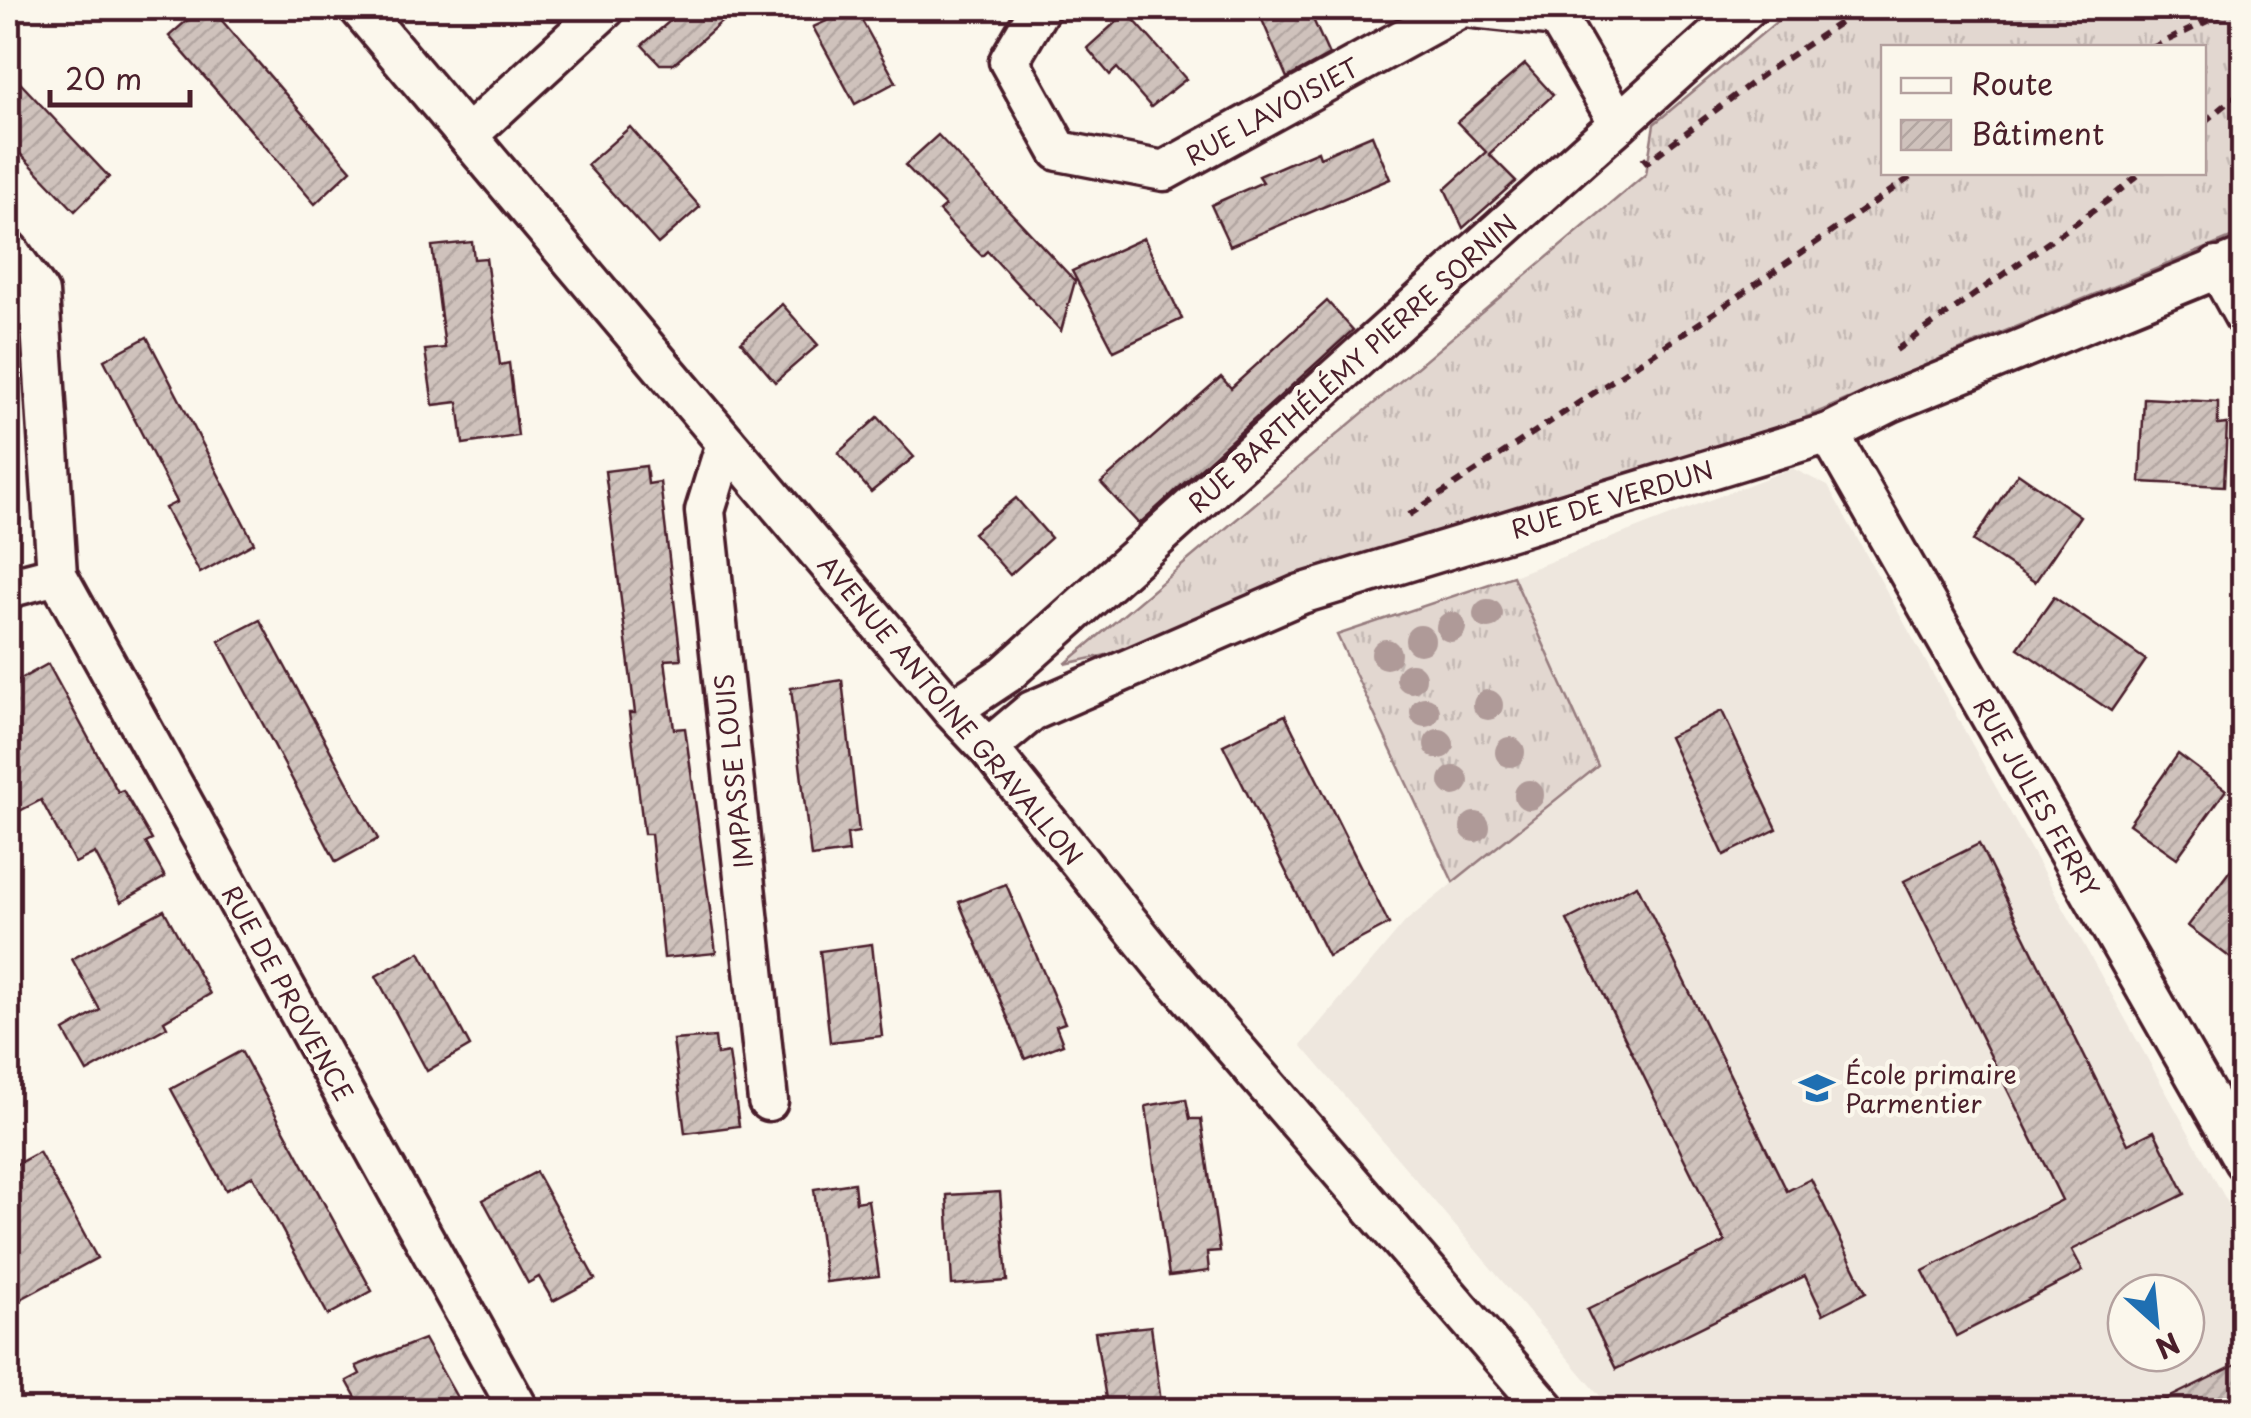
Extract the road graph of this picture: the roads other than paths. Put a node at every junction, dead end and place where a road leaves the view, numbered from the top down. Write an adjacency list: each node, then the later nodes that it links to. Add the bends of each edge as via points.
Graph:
1 (359, 8): 8 (street, AVENUE ANTOINE GRAVALLON)
2 (606, 8): 8 (street)
3 (1040, 8): 4 (street, RUE LAVOISIET, via 1009,62 1059,151 1164,170)
4 (1460, 8)
5 (1472, 8): 7 (street, via 1557,17)
6 (1746, 8): 7 (street, RUE BARTHÉLÉMY PIERRE SORNIN)
7 (1619, 124): 16 (street, RUE BARTHÉLÉMY PIERRE SORNIN, via 1006,674)
8 (468, 135): 13 (street, AVENUE ANTOINE GRAVALLON)
9 (8, 250): 14 (street, via 39,292)
10 (2230, 263): 11 (street); 12 (street, RUE DE VERDUN)
11 (2244, 316)
12 (1829, 433): 17 (street, RUE DE VERDUN, via 1302,594 1032,711); 19 (street, RUE JULES FERRY)
13 (726, 443): 16 (street, AVENUE ANTOINE GRAVALLON); 18 (street, IMPASSE LOUIS, via 705,511)
14 (57, 575): 15 (street); 20 (street, RUE DE PROVENCE)
15 (8, 588)
16 (952, 710): 17 (street, AVENUE ANTOINE GRAVALLON)
17 (988, 748): 21 (street, AVENUE ANTOINE GRAVALLON, via 1162,964)
18 (768, 1101)
19 (2244, 1161)
20 (519, 1410)
21 (1547, 1410)

